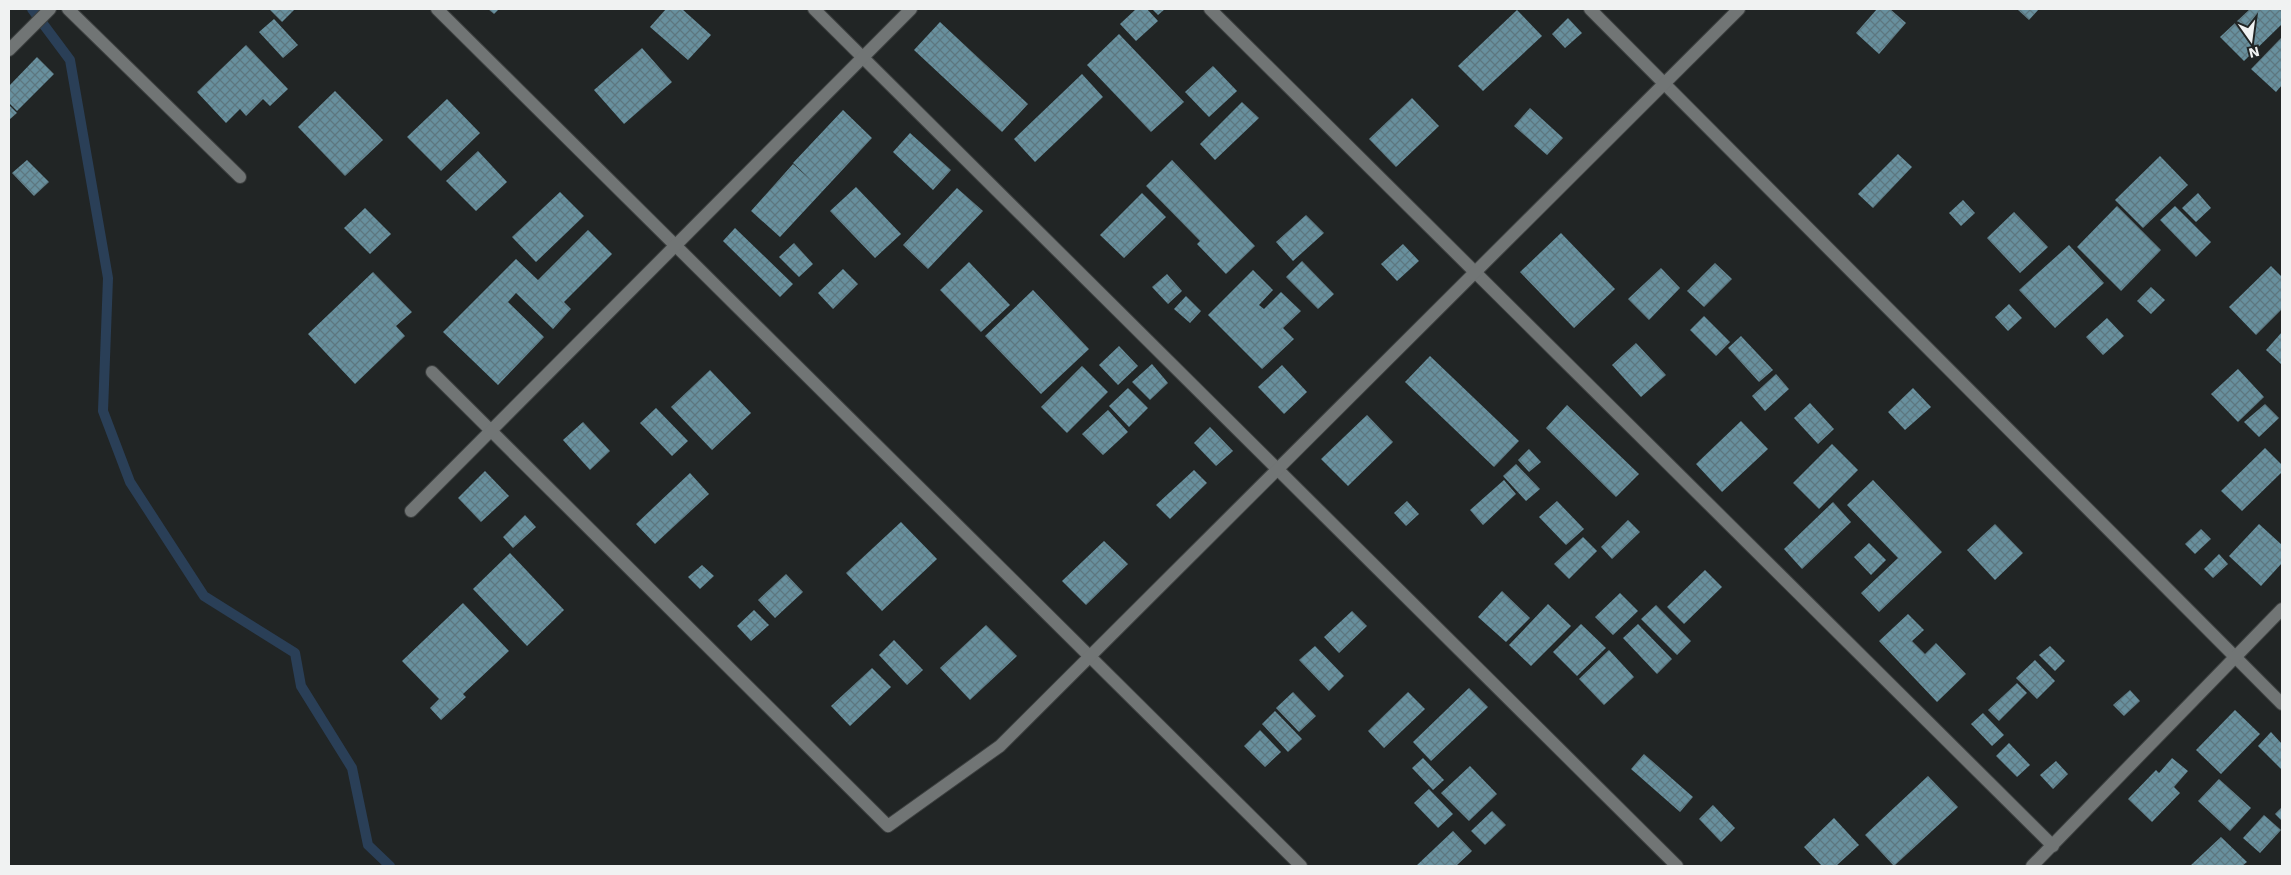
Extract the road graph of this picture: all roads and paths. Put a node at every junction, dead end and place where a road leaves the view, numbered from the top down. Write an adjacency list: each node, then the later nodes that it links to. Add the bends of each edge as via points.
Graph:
1 (50, 9): 9 (street)
2 (68, 9): 12 (street)
3 (436, 9): 13 (street)
4 (814, 9): 10 (street)
5 (911, 9): 10 (street)
6 (1210, 9): 14 (street)
7 (1590, 9): 11 (street)
8 (1739, 9): 11 (street)
9 (9, 50)
10 (863, 57): 13 (street); 17 (street)
11 (1665, 84): 14 (street); 21 (street)
12 (240, 177)
13 (676, 245): 16 (street); 20 (street)
14 (1476, 272): 17 (street); 23 (street)
15 (432, 372): 16 (street)
16 (490, 430): 18 (street); 20 (street, via 888,826 1000,746)
17 (1278, 469): 20 (street); 25 (street)
18 (411, 511)
19 (2282, 609): 21 (street)
20 (1090, 656): 24 (street)
21 (2236, 657): 22 (street); 23 (street)
22 (2282, 704)
23 (2053, 846): 26 (street)
24 (1301, 866)
25 (1677, 866)
26 (2032, 866)

